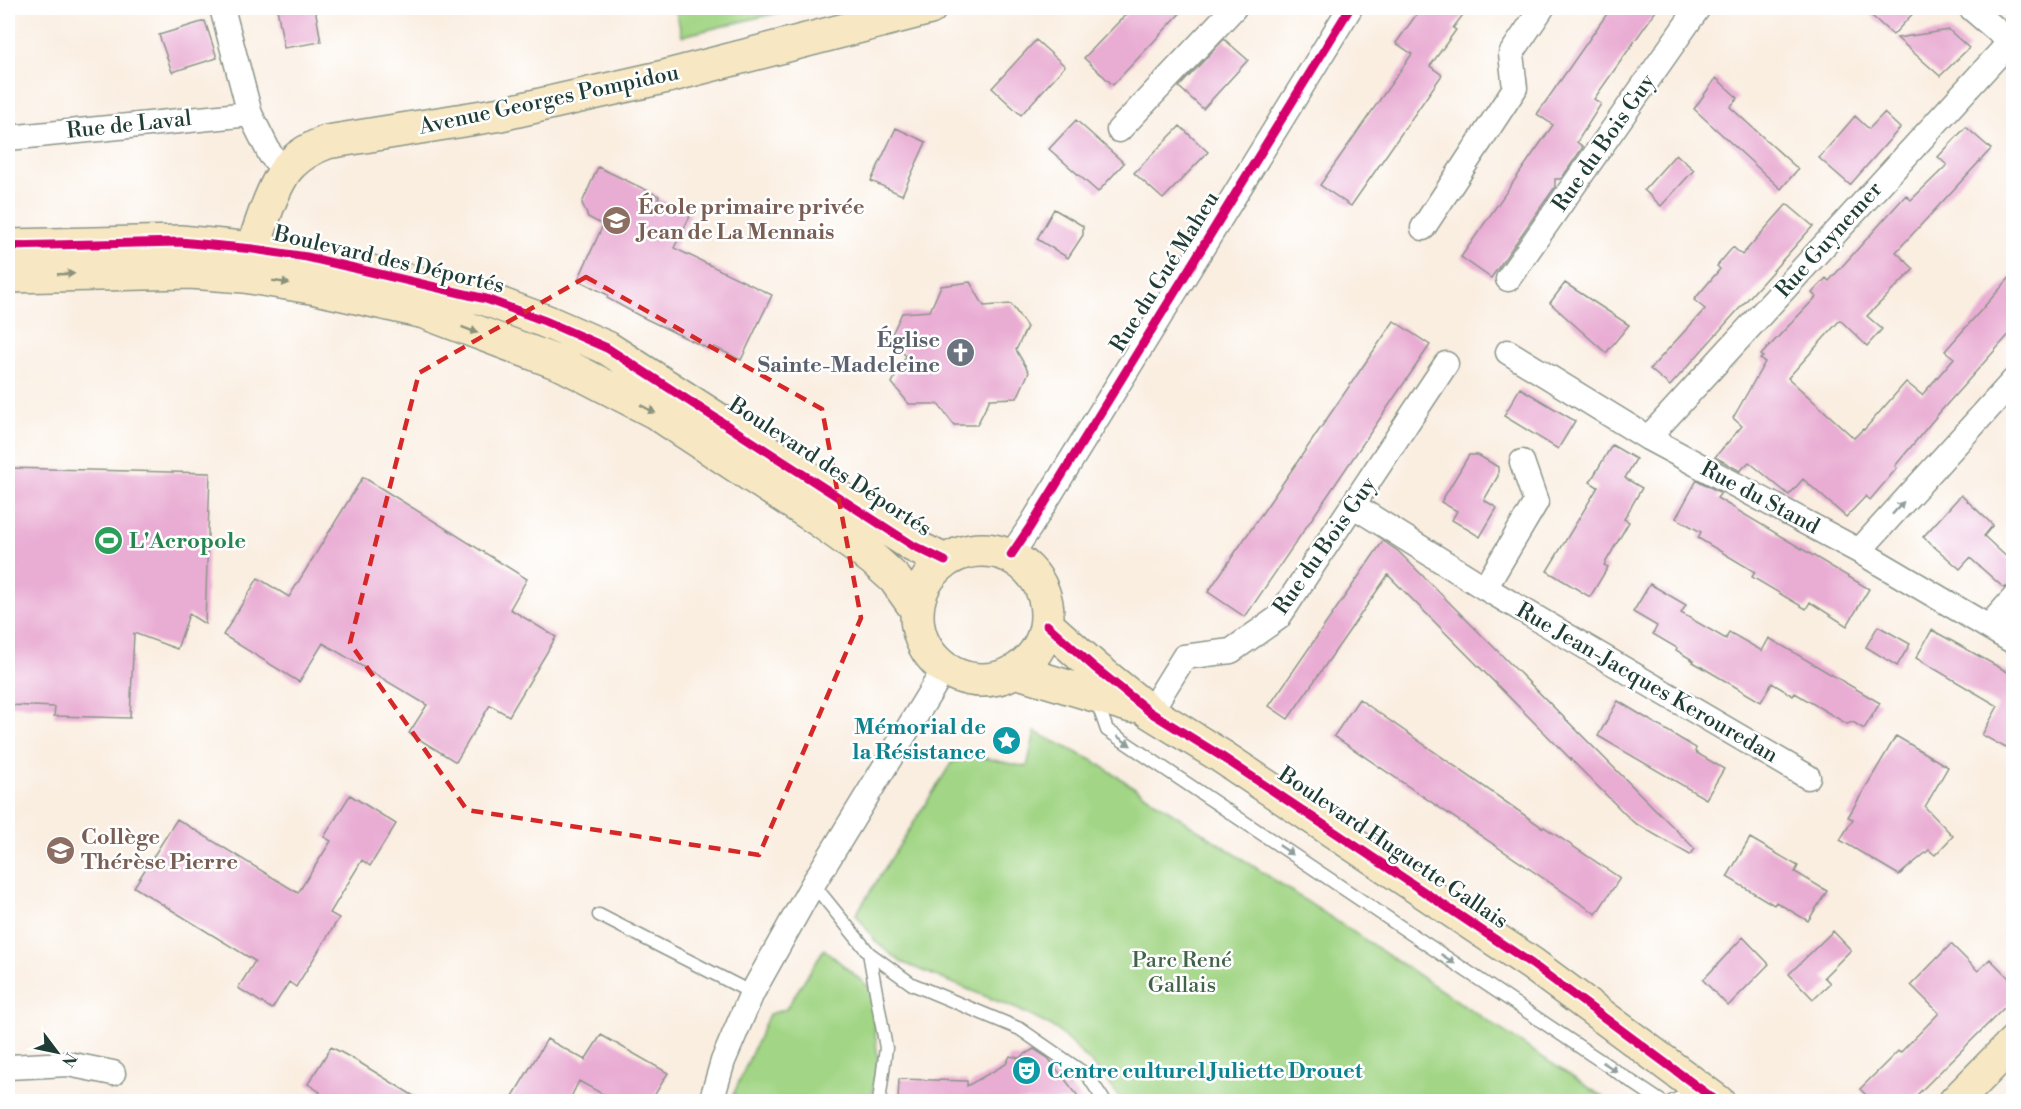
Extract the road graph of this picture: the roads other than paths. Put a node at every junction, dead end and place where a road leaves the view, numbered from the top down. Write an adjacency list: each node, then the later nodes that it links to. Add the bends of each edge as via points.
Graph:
1 (222, 8): 9 (street)
2 (930, 8): 12 (street, Avenue Georges Pompidou, via 512,112 327,142 310,149)
3 (1234, 8): 10 (street)
4 (1350, 8): 25 (street, Rue du Gué Maheu)
5 (1542, 8): 13 (street, via 1511,54 1515,88)
6 (1698, 8): 17 (street, Rue du Bois Guy)
7 (1971, 8): 8 (street)
8 (2012, 43): 21 (street, Rue Guynemer)
9 (250, 114): 11 (street, Rue de Laval); 12 (street, via 270,154)
10 (1119, 130)
11 (8, 138)
12 (285, 171): 15 (street, Avenue Georges Pompidou, via 277,182)
13 (1423, 228)
14 (8, 246): 15 (street, Boulevard des Déportés, via 180,242)
15 (249, 262): 16 (street, Boulevard des Déportés, one-way to 15, via 190,272); 26 (street, Boulevard des Déportés, via 319,259 486,299 545,321 607,348 914,546); 29 (street, Boulevard des Déportés, one-way to 29, via 311,286 424,312 590,378 655,412 819,520 895,579)
16 (8, 276)
17 (1508, 279)
18 (1508, 352): 21 (street, Rue du Stand)
19 (1446, 364): 23 (street, Rue du Bois Guy)
20 (2013, 380): 24 (street, one-way to 20)
21 (1648, 438): 24 (street, Rue du Stand)
22 (1522, 462): 27 (street, via 1536,502)
23 (1354, 506): 27 (street, Rue Jean-Jacques Kerouredan); 36 (street, Rue du Bois Guy, via 1278,618 1231,651 1184,657)
24 (1859, 551): 31 (street, Rue du Stand)
25 (1011, 555): 26 (street, via 988,549 965,551); 30 (street, via 1028,567 1041,584)
26 (945, 561): 29 (street, via 921,591)
27 (1485, 588): 37 (street, Rue Jean-Jacques Kerouredan)
28 (2013, 598): 31 (street)
29 (917, 610): 33 (street, via 923,643)
30 (1047, 625): 34 (street, via 1036,652); 36 (street, Boulevard Huguette Gallais)
31 (1989, 626): 32 (street, Rue du Stand)
32 (2013, 642)
33 (945, 668): 34 (street, via 967,679 992,680); 38 (street)
34 (1016, 672): 35 (street, Boulevard Huguette Gallais)
35 (1094, 694): 36 (street, Boulevard Huguette Gallais); 49 (lane, one-way to 49, via 1107,730)
36 (1150, 712): 45 (street, Boulevard Huguette Gallais, via 1532,964)
37 (1808, 777)
38 (813, 884): 40 (lane); 41 (street)
39 (599, 915): 41 (lane)
40 (869, 953): 47 (lane, via 886,1048); 48 (lane, via 912,984 1020,1029 1088,1076)
41 (752, 993): 46 (street)
42 (2013, 1042): 51 (street)
43 (8, 1067): 44 (street, via 68,1064)
44 (113, 1073)
45 (1710, 1095): 50 (lane)
46 (711, 1101)
47 (879, 1101)
48 (1105, 1101)
49 (1662, 1101)
50 (1671, 1101)
51 (1955, 1101)

